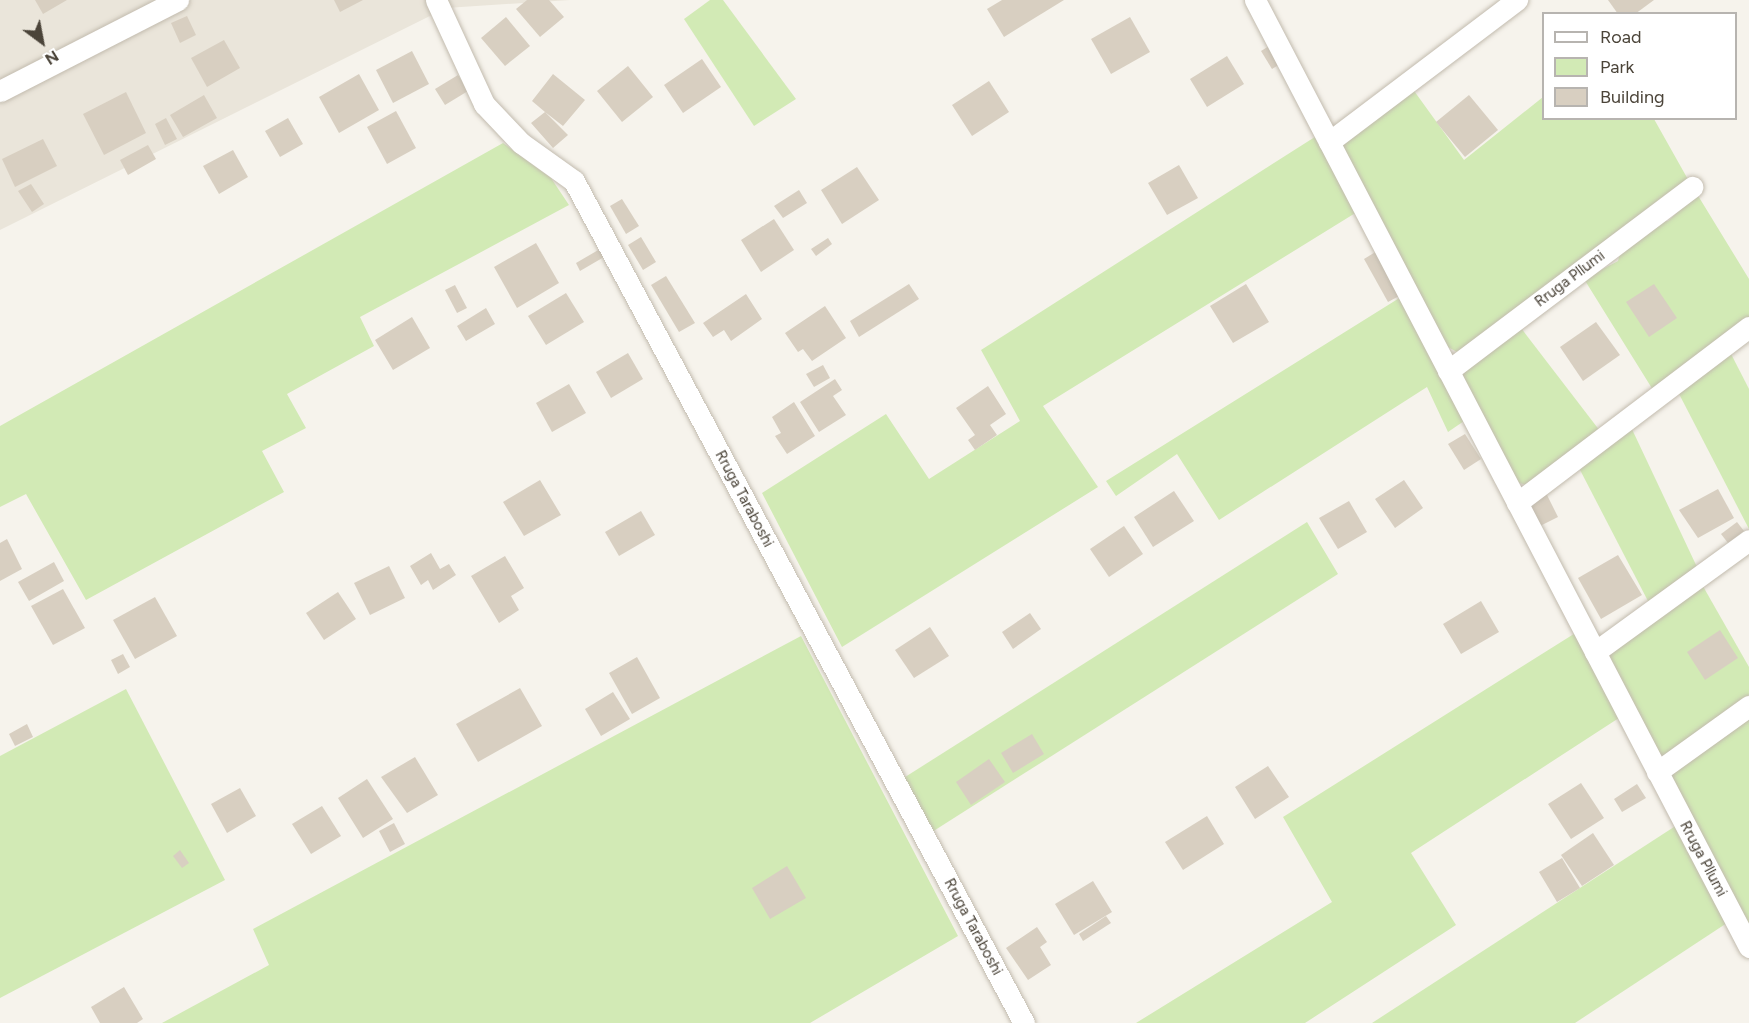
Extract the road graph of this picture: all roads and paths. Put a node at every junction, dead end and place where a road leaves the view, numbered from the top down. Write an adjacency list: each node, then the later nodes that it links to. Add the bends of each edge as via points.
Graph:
1 (178, 0): 5 (street)
2 (436, 0): 16 (street, Rruga Taraboshi, via 472,84 491,113 521,143 574,181)
3 (1255, 0): 6 (street, Rruga Pllumi)
4 (1517, 0): 6 (street)
5 (0, 91)
6 (1329, 142): 9 (street, Rruga Pllumi)
7 (1692, 187): 9 (street, Rruga Pllumi)
8 (1749, 327): 10 (street)
9 (1448, 371): 10 (street, Rruga Pllumi)
10 (1517, 503): 12 (street, Rruga Pllumi)
11 (1749, 540): 12 (street)
12 (1595, 652): 14 (street, Rruga Pllumi)
13 (1749, 706): 14 (street)
14 (1658, 772): 15 (street, Rruga Pllumi)
15 (1749, 947)
16 (1024, 1023)

